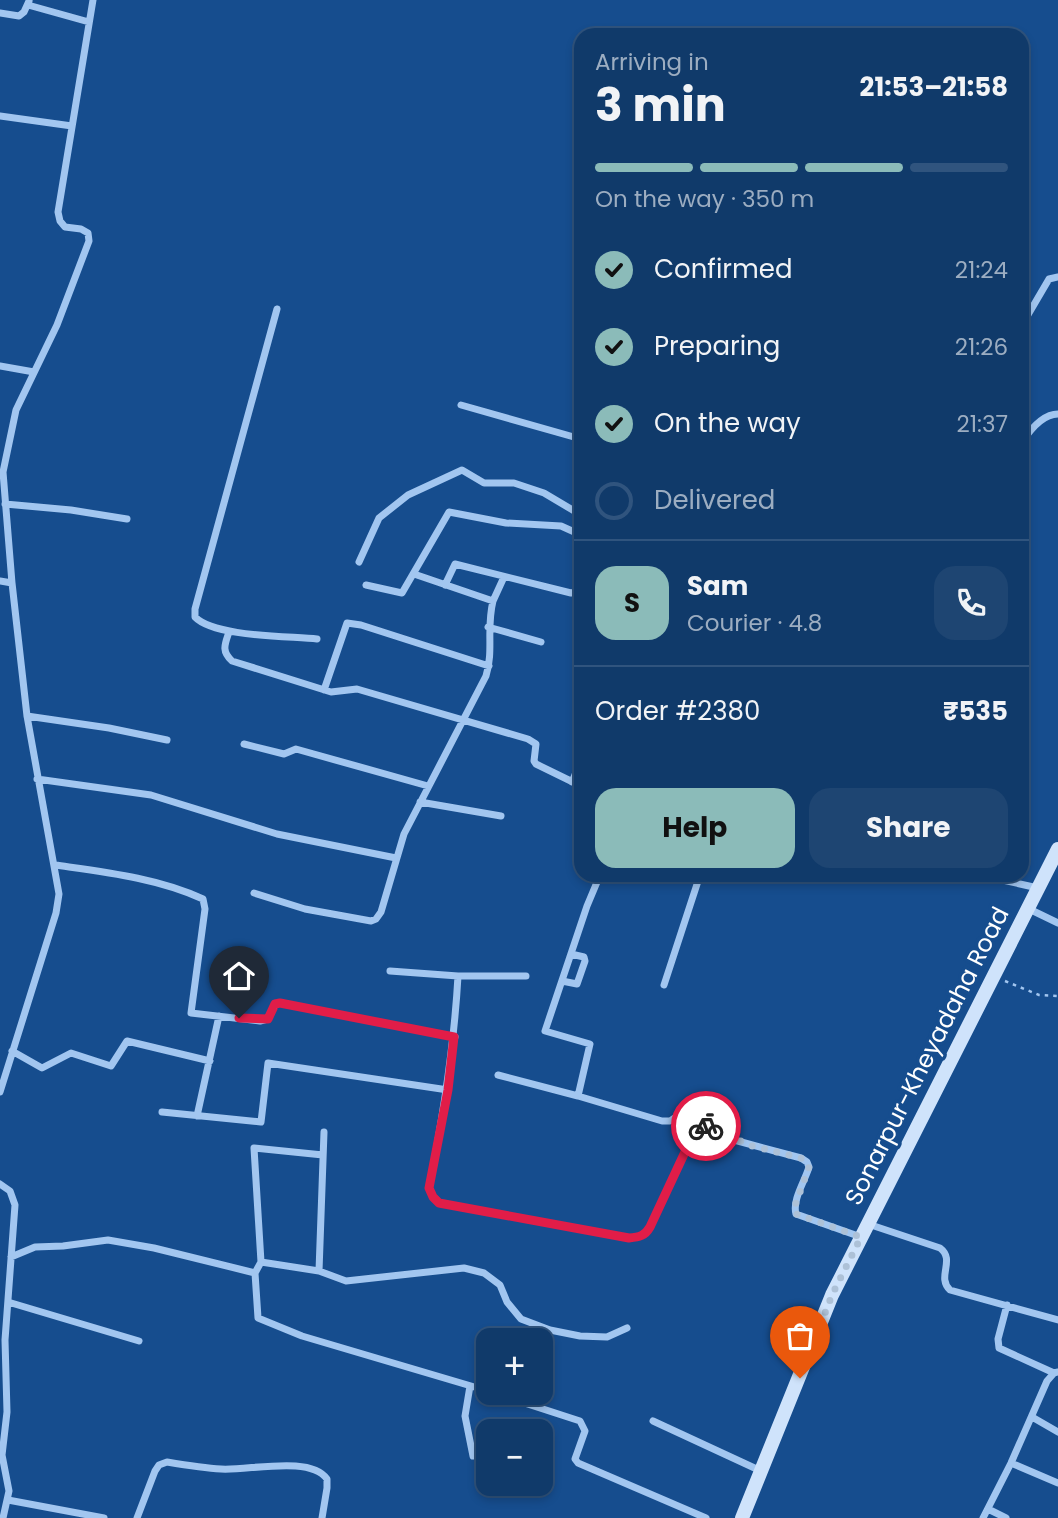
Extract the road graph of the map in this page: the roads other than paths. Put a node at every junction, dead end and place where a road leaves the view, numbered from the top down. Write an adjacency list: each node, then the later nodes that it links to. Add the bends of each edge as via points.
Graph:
1 (93, 0): 4 (street)
2 (29, 2): 3 (street, via 19,16); 4 (street)
3 (0, 13)
4 (89, 22): 6 (street)
5 (0, 116): 6 (street)
6 (72, 126): 11 (street, via 58,212 65,227 88,233 89,241)
7 (1058, 278): 9 (street, via 1049,279)
8 (277, 310): 30 (street, via 195,609 200,623)
9 (1029, 313)
10 (0, 366): 11 (street)
11 (34, 372): 16 (street, via 11,425 3,472)
12 (461, 405): 15 (street)
13 (1058, 414): 14 (street, via 1050,414)
14 (1029, 432)
15 (574, 437)
16 (5, 503): 18 (street); 24 (street)
17 (574, 511): 20 (street, via 544,492 514,483 484,483 461,470 408,495 379,518)
18 (127, 519)
19 (574, 532): 21 (street, via 561,526 506,523 449,512)
20 (359, 562)
21 (414, 574): 25 (street, via 402,593); 26 (street)
22 (504, 578): 26 (street, via 455,565); 27 (street); 28 (street)
23 (0, 581): 24 (street)
24 (12, 583): 35 (street)
25 (366, 585)
26 (445, 585): 28 (street)
27 (574, 592)
28 (493, 601): 29 (street)
29 (488, 627): 32 (street); 33 (street)
30 (229, 632): 31 (street); 34 (street, via 224,649 232,661)
31 (317, 639)
32 (541, 642)
33 (489, 666): 34 (street, via 353,622 347,623); 36 (street)
34 (324, 690): 36 (street, via 357,689)
35 (27, 716): 37 (street); 40 (street)
36 (463, 720): 41 (street, via 533,741 536,764); 42 (street)
37 (167, 740)
38 (244, 744): 42 (street, via 284,754 296,749)
39 (574, 777): 41 (street)
40 (37, 779): 46 (street, via 152,796 267,831); 47 (street)
41 (572, 782)
42 (428, 786): 43 (street)
43 (420, 802): 44 (street); 46 (street)
44 (501, 816)
45 (1058, 849): 51 (main road, Sonarpur-Kheyadaha Road)
46 (396, 858): 52 (street, via 381,912 371,921 305,909)
47 (55, 865): 61 (street, via 115,874 203,899 191,1013); 63 (street, via 56,913)
48 (597, 882): 55 (street)
49 (694, 882): 60 (street)
50 (1011, 882): 51 (street)
51 (1038, 888): 53 (main road, Sonarpur-Kheyadaha Road)
52 (254, 893)
53 (1027, 908): 54 (street); 75 (main road, Sonarpur-Kheyadaha Road)
54 (1058, 923)
55 (571, 954): 59 (street); 59 (street, via 585,961 576,984)
56 (390, 971): 57 (street)
57 (458, 976): 58 (street); 62 (street)
58 (526, 976)
59 (562, 981): 68 (street, via 545,1031 590,1044)
60 (664, 985)
61 (219, 1016): 62 (street, via 260,1021 268,1019 280,1003); 64 (street)
62 (454, 1037): 66 (street)
63 (12, 1051): 64 (street, via 42,1068 71,1053 111,1066 127,1041); 67 (street)
64 (210, 1061): 70 (street)
65 (498, 1075): 68 (street)
66 (448, 1090): 70 (street, via 268,1063 261,1122); 71 (street, via 429,1188 439,1203 629,1238 646,1233)
67 (0, 1091)
68 (578, 1096): 71 (street, via 653,1119 670,1121 680,1114)
69 (162, 1112): 70 (street)
70 (197, 1116)
71 (699, 1122): 75 (street, via 734,1140 801,1158 809,1167 796,1214)
72 (324, 1132): 73 (street)
73 (323, 1155): 77 (street, via 254,1148); 78 (street)
74 (0, 1184): 76 (street, via 10,1191 15,1205)
75 (864, 1230): 81 (street, via 940,1248 948,1259 944,1280 950,1290); 96 (main road, Sonarpur-Kheyadaha Road, via 832,1295)
76 (11, 1257): 79 (street, via 35,1247 108,1240); 80 (street)
77 (261, 1262): 78 (street); 79 (street)
78 (318, 1271): 83 (street, via 346,1281 464,1268 484,1273 500,1285 521,1319 580,1336 607,1336)
79 (255, 1273): 86 (street, via 258,1318 302,1336)
80 (8, 1302): 84 (street); 88 (street)
81 (1007, 1306): 82 (street); 85 (street, via 999,1348)
82 (1058, 1320)
83 (627, 1328)
84 (139, 1340)
85 (1056, 1372): 90 (street, via 1047,1381)
86 (470, 1386): 87 (street); 93 (street, via 465,1416)
87 (476, 1388)
88 (3, 1397): 94 (street)
89 (531, 1405): 104 (street, via 580,1421 585,1431 575,1453 578,1463)
90 (1032, 1416): 92 (street); 95 (street)
91 (653, 1421): 96 (street)
92 (1058, 1432)
93 (473, 1456)
94 (1, 1463): 98 (street, via 8,1481)
95 (1011, 1463): 97 (street); 99 (street)
96 (761, 1471): 105 (main road, Sonarpur-Kheyadaha Road)
97 (1058, 1483)
98 (8, 1500): 100 (street); 101 (street)
99 (988, 1509): 106 (street); 107 (street)
100 (3, 1518)
101 (104, 1518)
102 (137, 1518): 103 (street, via 155,1471 167,1462 221,1469 293,1466 316,1470 327,1479)
103 (323, 1518)
104 (706, 1518)
105 (742, 1518)
106 (983, 1518)
107 (1006, 1518)

